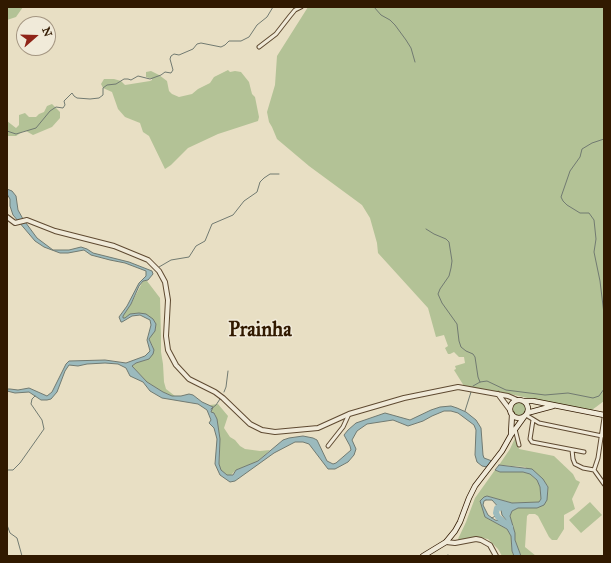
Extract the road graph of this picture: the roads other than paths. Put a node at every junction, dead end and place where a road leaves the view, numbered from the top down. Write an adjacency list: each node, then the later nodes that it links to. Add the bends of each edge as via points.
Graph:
1 (301, 7): 2 (street)
2 (259, 48)
3 (7, 217): 9 (street, via 13,222 25,220 55,231 114,246 148,260 165,282 168,300 166,336 168,350 176,365 189,379 223,398 255,428 275,432 318,428)
4 (498, 394): 5 (street); 8 (street); 9 (street, via 458,387 404,398)
5 (518, 400): 6 (main road); 8 (main road, via 512,402)
6 (524, 401): 7 (main road); 10 (main road, via 528,406)
7 (555, 406): 10 (main road); 11 (main road)
8 (511, 412): 10 (main road, via 518,418); 14 (main road)
9 (349, 414): 17 (street, via 343,427)
10 (526, 415): 12 (street); 13 (main road)
11 (604, 417): 15 (street)
12 (534, 420): 15 (street); 18 (street, via 531,440)
13 (515, 429): 14 (main road); 16 (street)
14 (511, 435): 22 (main road, via 475,486 460,522)
15 (602, 436): 20 (street)
16 (519, 445)
17 (328, 446)
18 (572, 450): 19 (street); 20 (street, via 575,464)
19 (584, 452)
20 (594, 470): 21 (street)
21 (604, 484)
22 (446, 542): 23 (main road); 24 (street, via 481,540 490,545)
23 (423, 556)
24 (496, 556)

